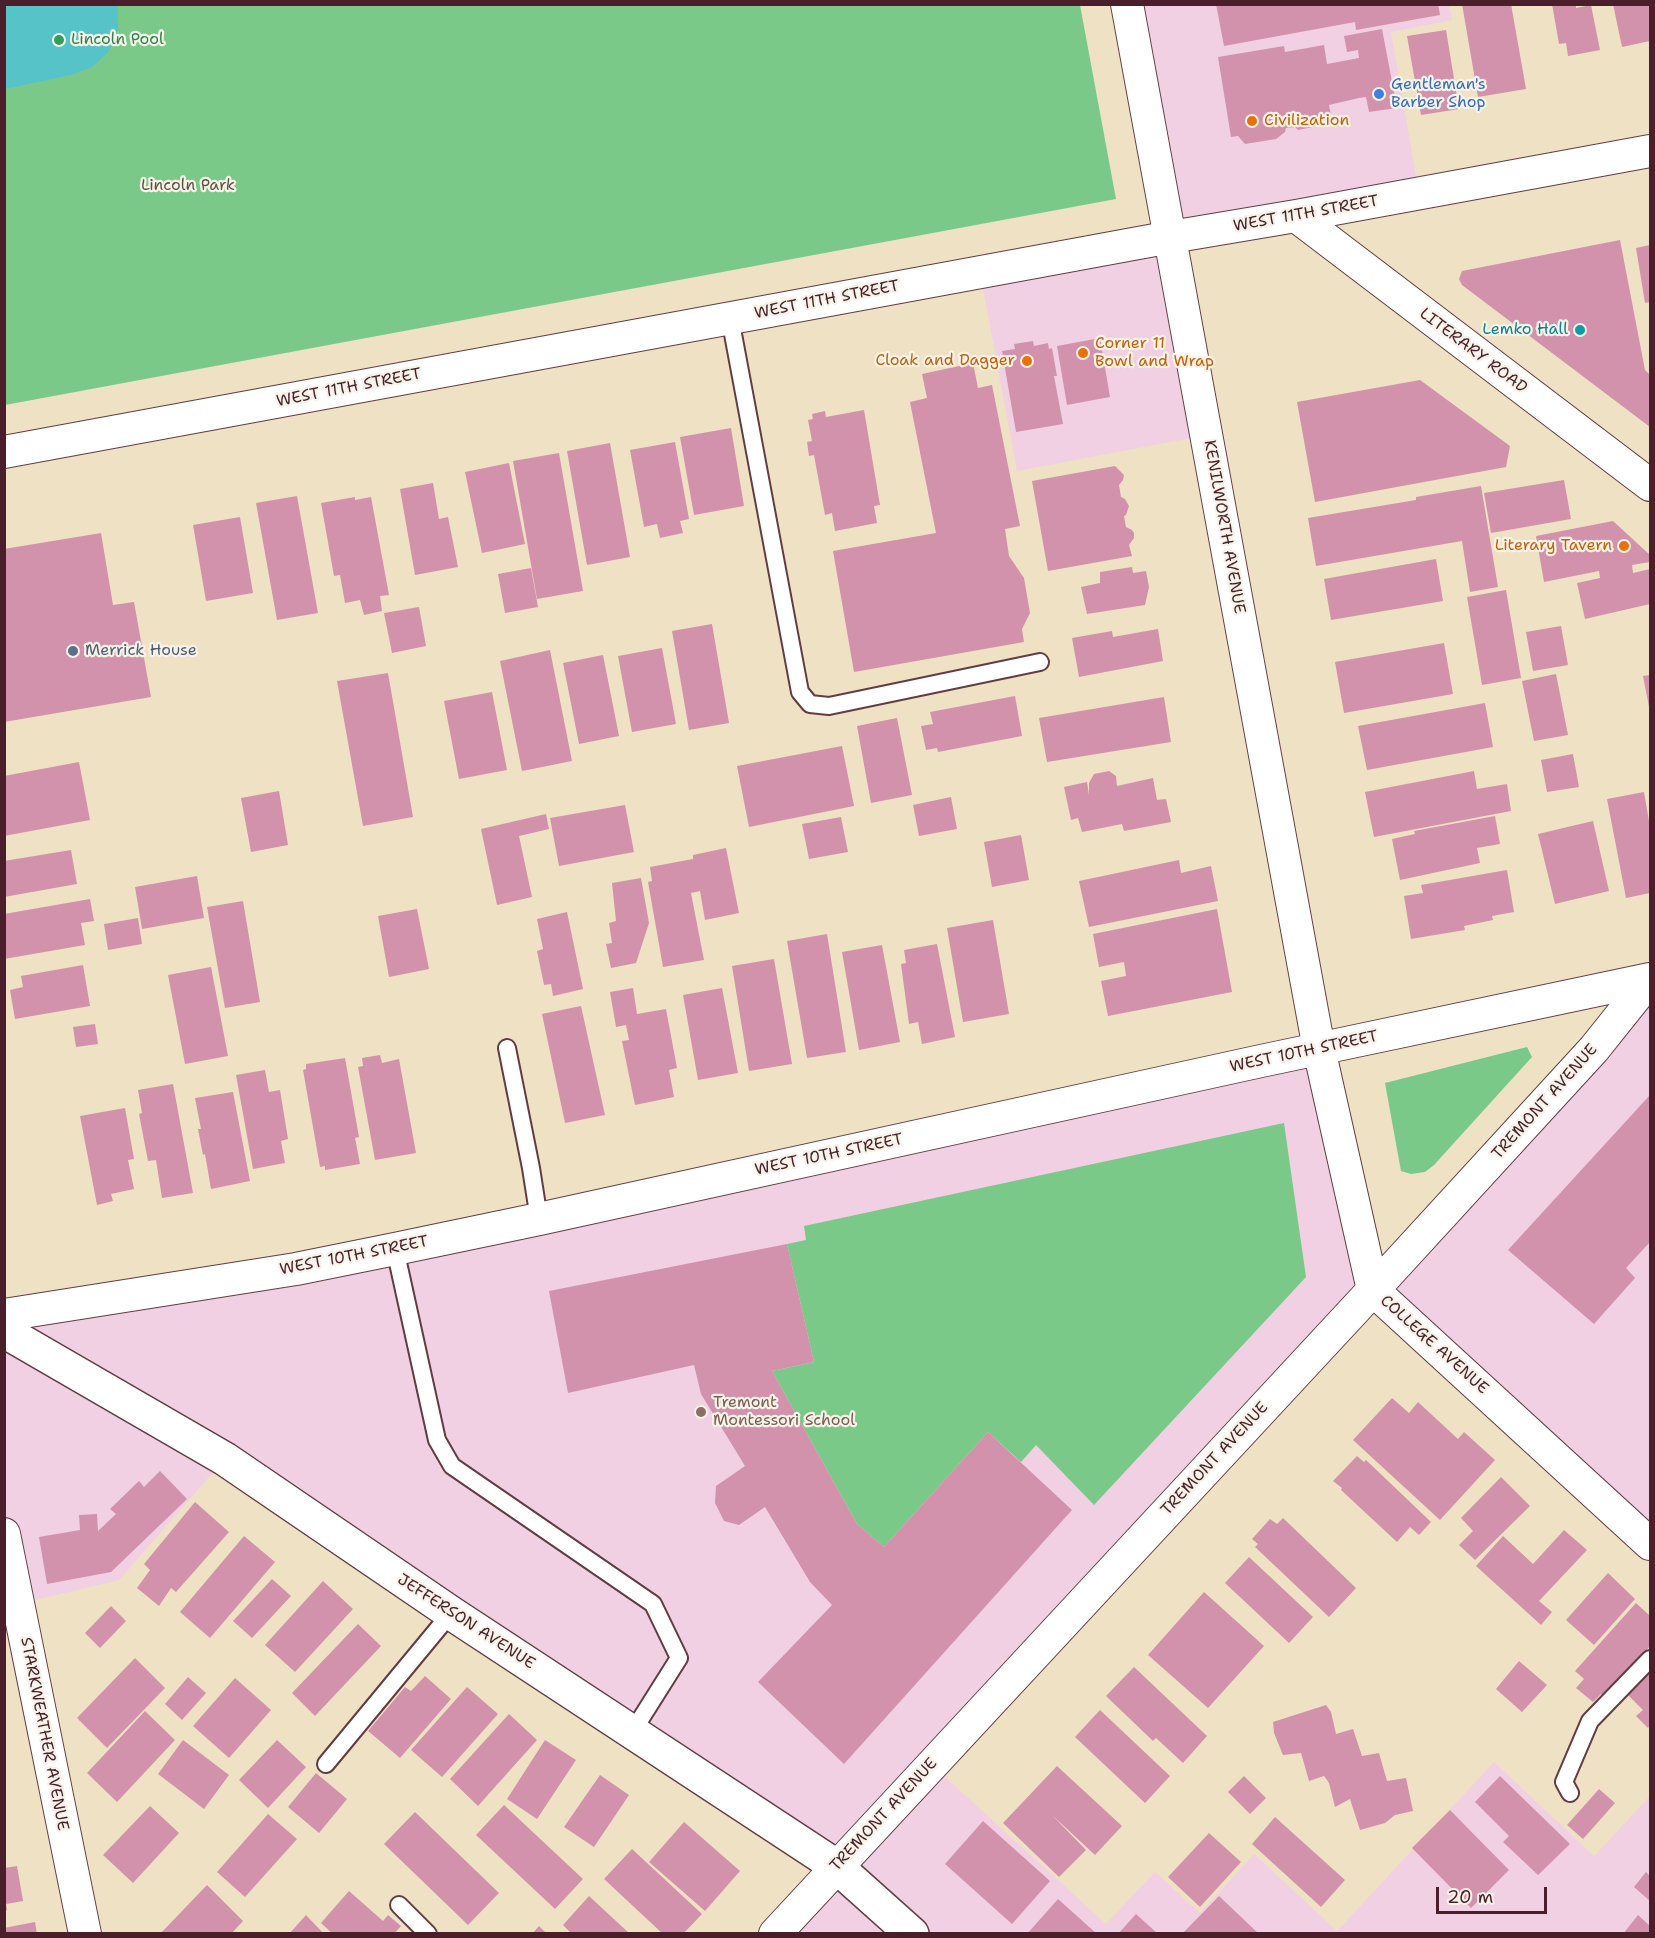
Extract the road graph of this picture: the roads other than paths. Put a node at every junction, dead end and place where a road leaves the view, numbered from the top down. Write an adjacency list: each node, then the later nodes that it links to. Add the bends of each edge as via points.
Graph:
1 (1127, 4): 4 (street, KENILWORTH AVENUE)
2 (1650, 151): 3 (street, WEST 11TH STREET)
3 (1296, 216): 4 (street, WEST 11TH STREET); 7 (street, LITERARY ROAD)
4 (1171, 237): 5 (street, WEST 11TH STREET); 11 (street, KENILWORTH AVENUE)
5 (730, 318): 6 (street, WEST 11TH STREET); 8 (lane, via 800,692 810,704 829,706)
6 (4, 452)
7 (1650, 485)
8 (1040, 662)
9 (1650, 979): 11 (street, WEST 10TH STREET); 14 (street, TREMONT AVENUE, via 1594,1049)
10 (507, 1048): 12 (lane)
11 (1319, 1049): 12 (street, WEST 10TH STREET); 14 (street, COLLEGE AVENUE)
12 (539, 1219): 13 (street, WEST 10TH STREET)
13 (395, 1249): 15 (street, WEST 10TH STREET, via 296,1269); 21 (lane, via 437,1440 452,1466 653,1605 680,1658)
14 (1373, 1290): 18 (street, COLLEGE AVENUE); 24 (street, TREMONT AVENUE)
15 (4, 1315)
16 (4, 1331): 19 (street, JEFFERSON AVENUE, via 225,1459)
17 (4, 1534): 26 (street, STARKWEATHER AVENUE)
18 (1650, 1544)
19 (451, 1613): 21 (street, JEFFERSON AVENUE); 22 (lane)
20 (1650, 1659): 23 (lane, via 1590,1721 1564,1782)
21 (633, 1731): 24 (street, JEFFERSON AVENUE)
22 (326, 1764)
23 (1570, 1793)
24 (836, 1866): 28 (street, TREMONT AVENUE); 29 (street, JEFFERSON AVENUE)
25 (399, 1905): 27 (lane)
26 (85, 1934)
27 (428, 1934)
28 (775, 1934)
29 (912, 1934)

